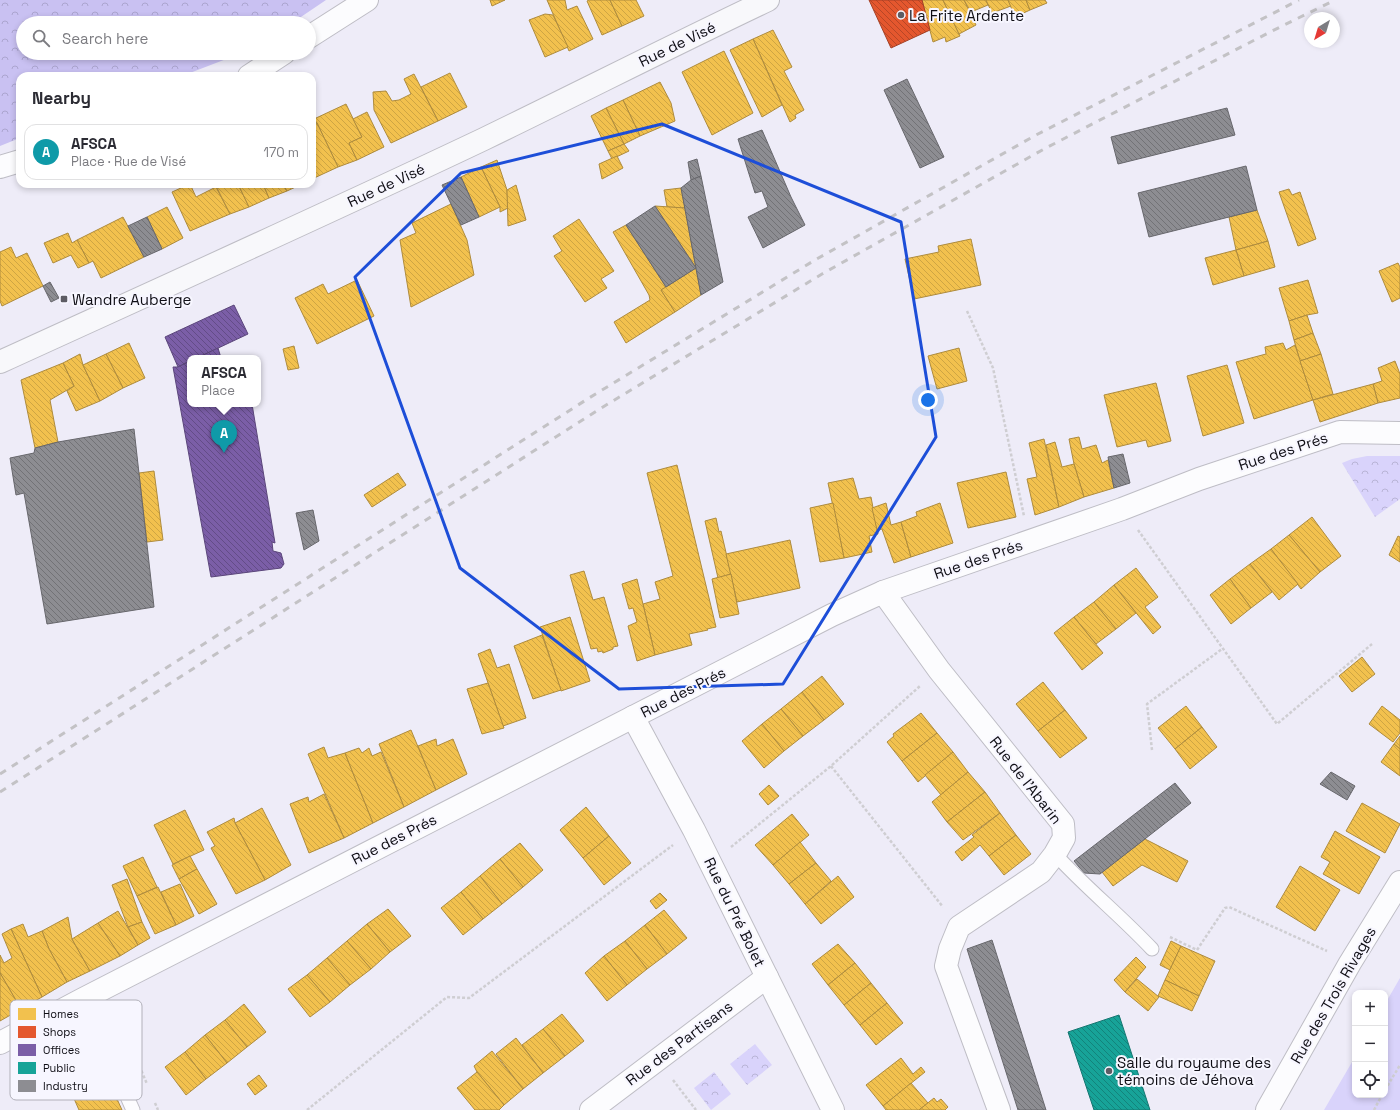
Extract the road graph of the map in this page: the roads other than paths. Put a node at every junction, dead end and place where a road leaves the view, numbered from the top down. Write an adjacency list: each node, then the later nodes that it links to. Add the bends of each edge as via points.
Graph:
1 (367, 0): 3 (street)
2 (768, 0): 8 (street, Rue de Visé, via 478,142)
3 (316, 33)
4 (273, 60): 5 (street)
5 (255, 72)
6 (16, 162): 7 (street)
7 (0, 167)
8 (0, 362)
9 (1400, 433): 10 (street, Rue des Prés, via 1340,432 1199,479 1122,509)
10 (883, 592): 11 (street, Rue des Prés, via 832,615); 12 (street, Rue de l'Abarin, via 939,670 1063,824 1064,838)
11 (634, 717): 15 (street, Rue du Pré Bolet); 16 (street, Rue des Prés)
12 (1055, 854): 14 (lane); 23 (street, Rue de l'Abarin, via 1041,872 959,927 946,966)
13 (1400, 882): 24 (street, Rue des Trois Rivages, via 1350,963)
14 (1152, 949)
15 (767, 977): 21 (street, Rue des Partisans); 22 (street, Rue du Pré Bolet)
16 (83, 999)
17 (10, 1038): 18 (street, Rue des Prés)
18 (0, 1043)
19 (128, 1100): 20 (lane)
20 (133, 1110)
21 (591, 1110)
22 (833, 1110)
23 (999, 1110)
24 (1267, 1110)

